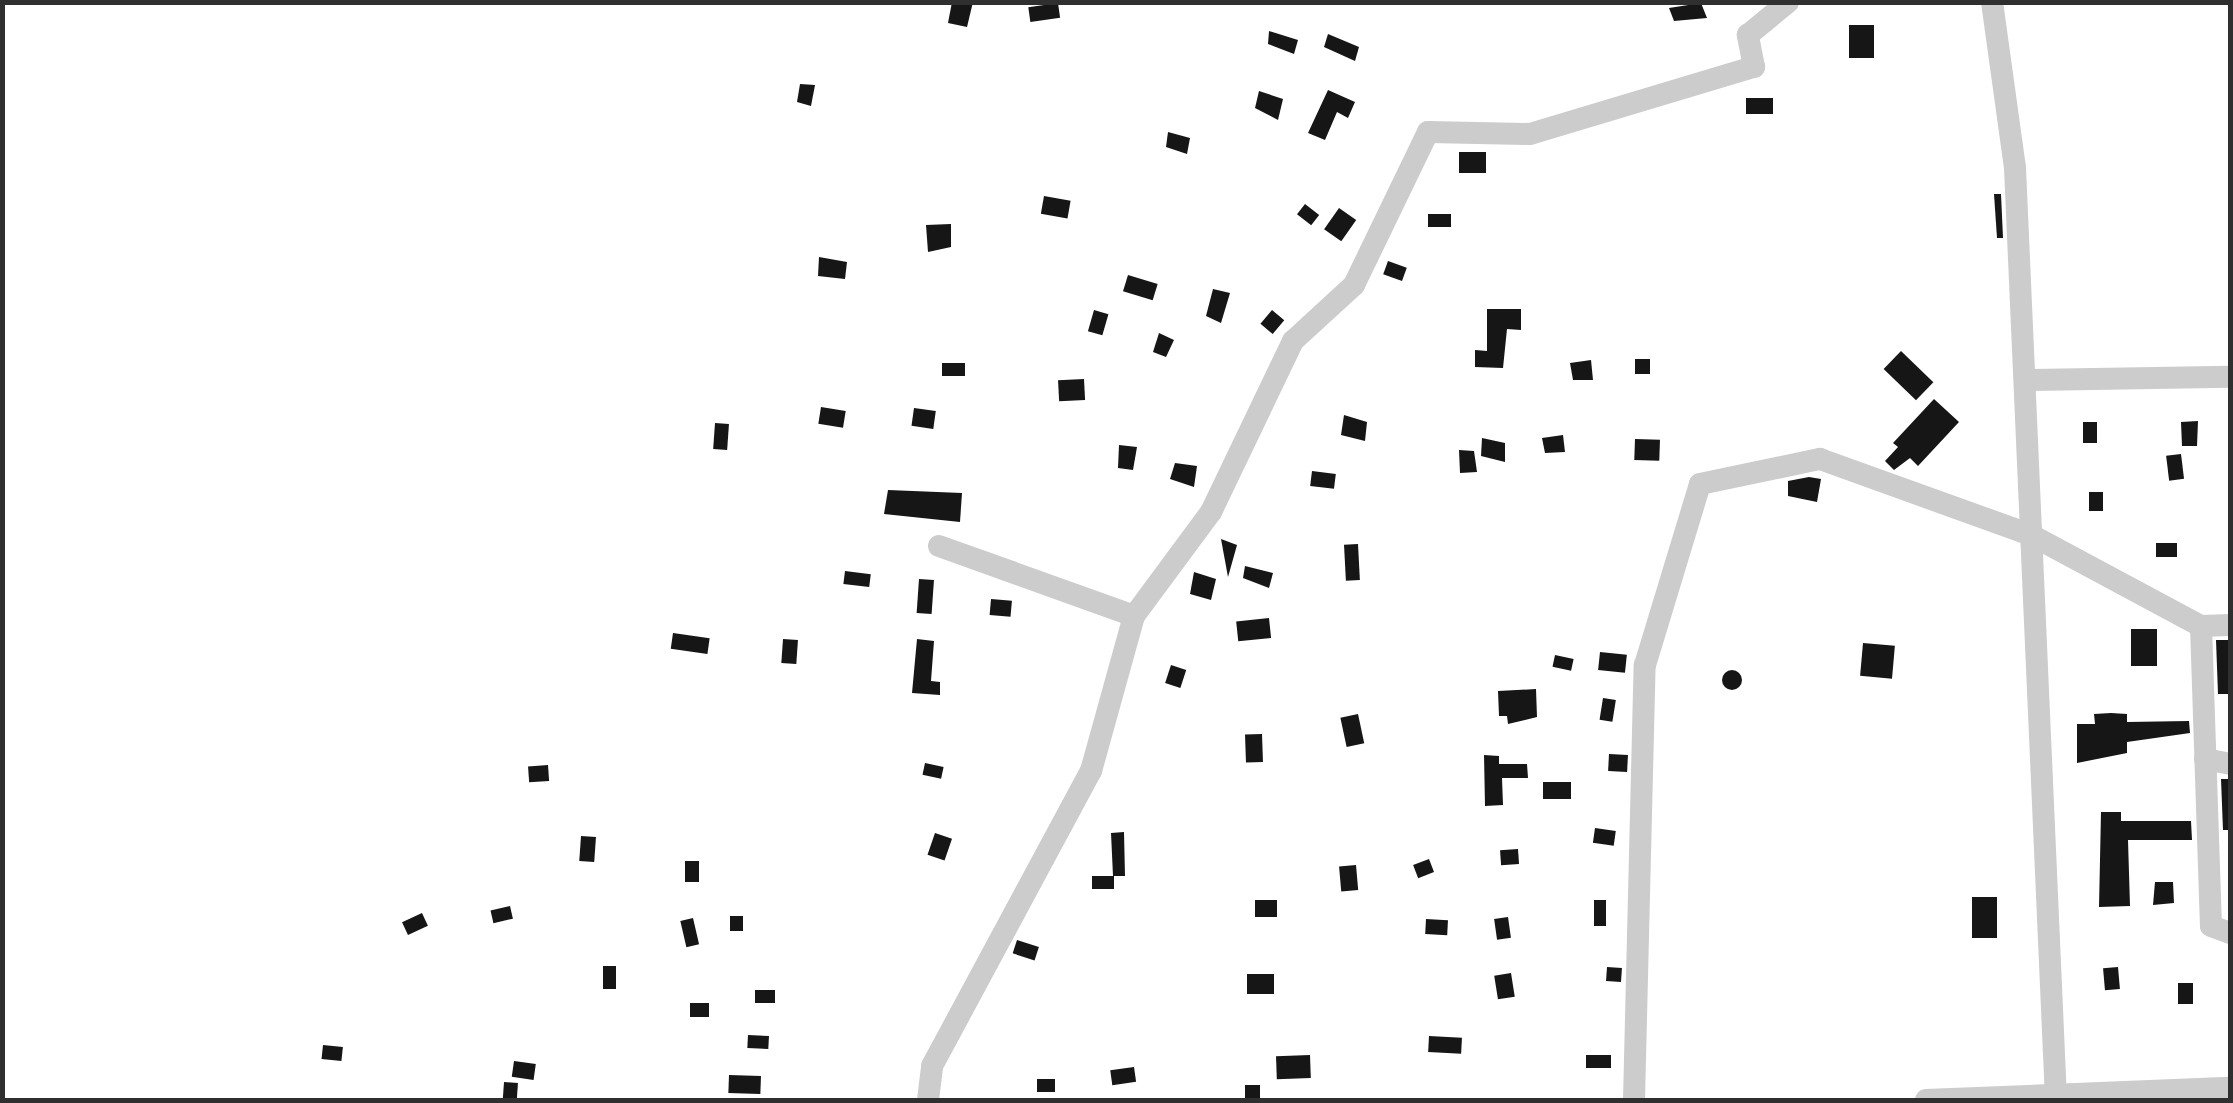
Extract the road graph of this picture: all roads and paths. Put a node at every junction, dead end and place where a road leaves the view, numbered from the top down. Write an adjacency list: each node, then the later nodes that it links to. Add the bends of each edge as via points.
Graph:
1 (1788, 2): 7 (street, via 1748,36 1754,67 1530,134 1428,132 1354,285 1293,341 1210,512)
2 (1992, 2): 4 (street, via 2015,168)
3 (2230, 377): 4 (street)
4 (2028, 380): 5 (street)
5 (2031, 535): 9 (street); 14 (street); 16 (street, via 1820,458 1700,484 1645,665)
6 (939, 546): 7 (street)
7 (1134, 616): 15 (street, via 1091,770 932,1066)
8 (2230, 625): 9 (street)
9 (2201, 626): 10 (street)
10 (2204, 759): 11 (street); 12 (street, via 2211,926)
11 (2230, 764)
12 (2230, 934)
13 (2230, 1088): 14 (street)
14 (2056, 1098): 17 (street)
15 (928, 1100)
16 (1634, 1100)
17 (1926, 1100)

